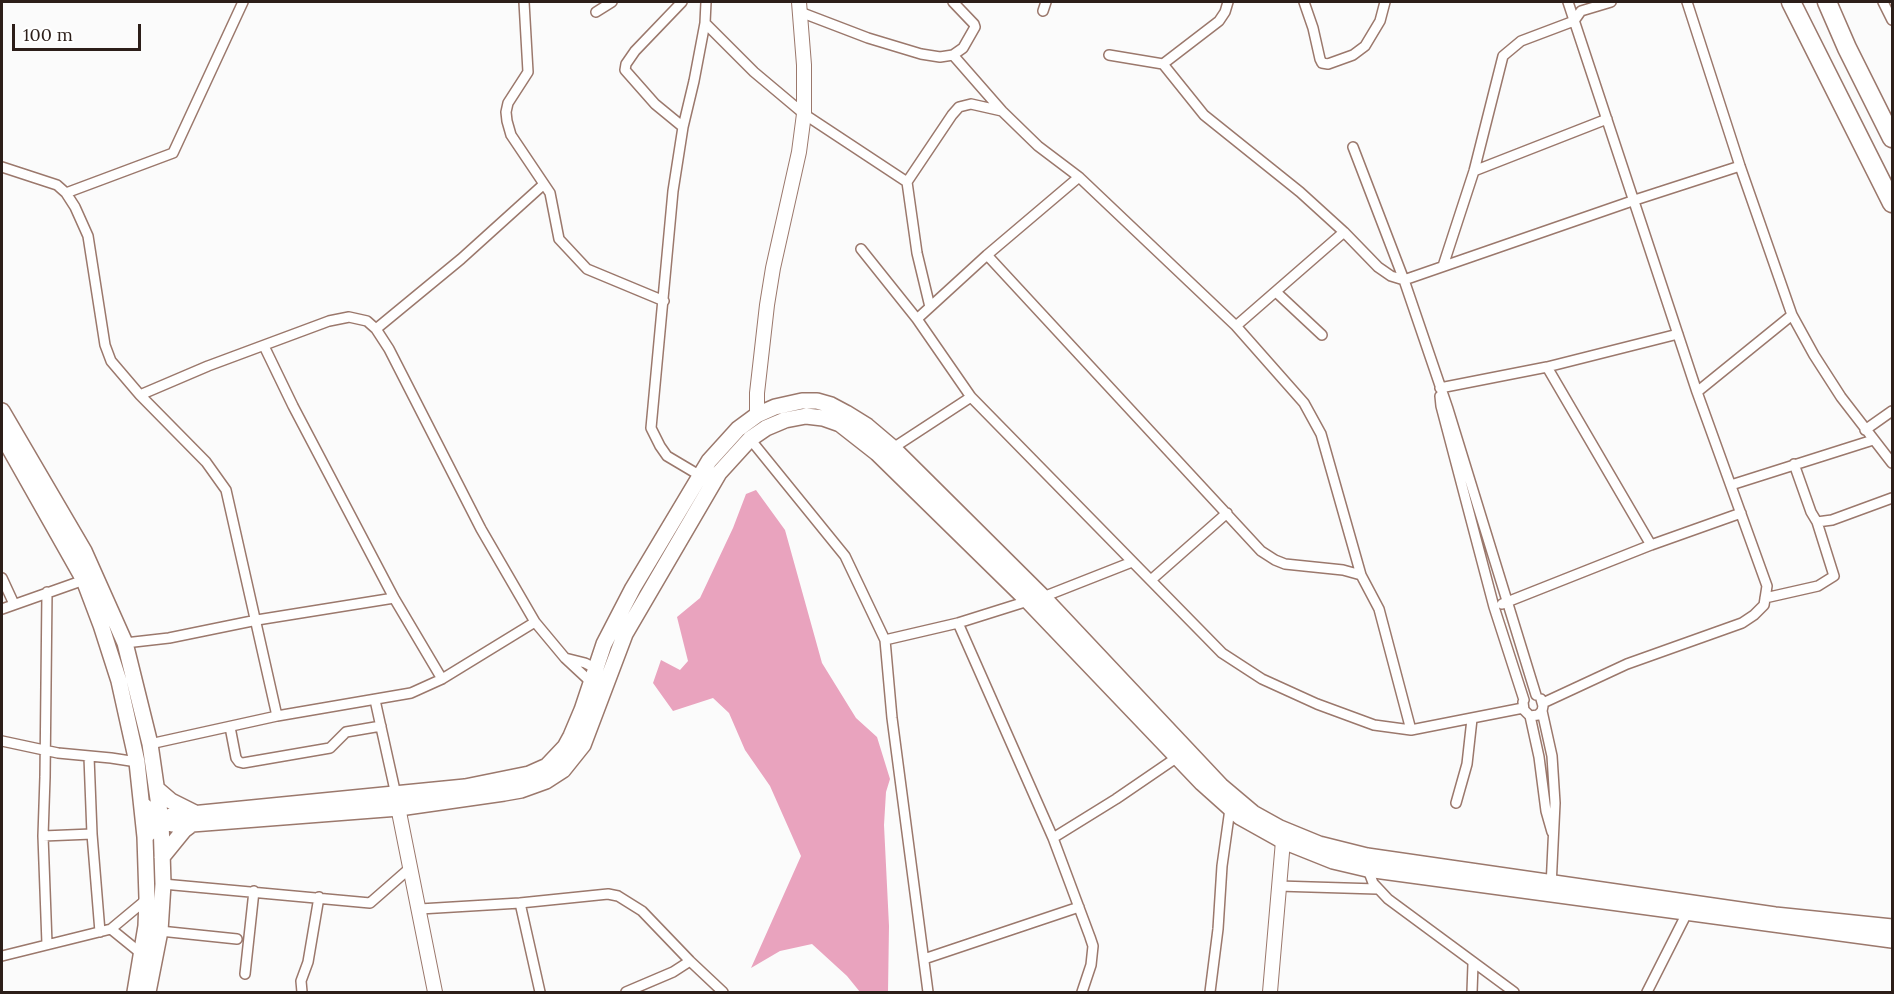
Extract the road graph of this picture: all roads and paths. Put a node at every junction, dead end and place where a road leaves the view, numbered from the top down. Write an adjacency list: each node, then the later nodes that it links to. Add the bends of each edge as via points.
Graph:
1 (243, 2): 37 (street, via 174,153)
2 (524, 2): 36 (street, via 528,72 506,112 511,135)
3 (612, 2): 17 (street)
4 (682, 2): 28 (street, via 635,51 626,70 655,104)
5 (706, 2): 20 (street)
6 (953, 2): 21 (street, via 975,27 963,48)
7 (1228, 2): 23 (street, via 1219,21)
8 (1304, 2): 9 (street, via 1320,59 1328,64 1365,46 1380,21)
9 (1385, 2)
10 (1568, 2): 19 (street)
11 (1611, 2): 19 (street, via 1581,11)
12 (1687, 2): 31 (street)
13 (1791, 2): 39 (highway)
14 (1827, 2): 26 (highway)
15 (1883, 2): 18 (street)
16 (800, 7): 21 (street, via 868,38 921,54); 25 (street)
17 (596, 12)
18 (1893, 20)
19 (1574, 21): 27 (street); 33 (street, via 1521,41 1503,56)
20 (705, 23): 25 (street, via 735,55); 28 (street)
21 (953, 54): 24 (street)
22 (1109, 55): 23 (street)
23 (1163, 64): 40 (street, via 1204,115 1271,167)
24 (1002, 111): 34 (street, via 1038,146); 35 (street, via 971,104 959,107)
25 (804, 114): 35 (street); 58 (street, via 773,268)
26 (1888, 117): 29 (highway)
27 (1606, 119): 33 (street); 38 (street)
28 (683, 127): 46 (street)
29 (1893, 138)
30 (1353, 147): 44 (street)
31 (1740, 166): 38 (street); 48 (street)
32 (2, 167): 37 (street, via 57,185)
33 (1473, 171): 43 (street)
34 (1079, 177): 42 (street); 50 (street)
35 (906, 182): 47 (street)
36 (544, 184): 46 (street, via 550,193 559,239 579,262 594,273); 51 (street)
37 (66, 193): 59 (street, via 88,236 107,354)
38 (1635, 200): 43 (street); 52 (street)
39 (1893, 203)
40 (1344, 232): 44 (street, via 1378,267); 45 (street)
41 (861, 249): 49 (street)
42 (987, 255): 47 (street); 76 (street)
43 (1443, 266): 44 (street)
44 (1404, 280): 56 (street)
45 (1276, 292): 50 (street); 53 (street)
46 (664, 301): 72 (street, via 651,428 667,456)
47 (930, 307): 49 (street)
48 (1792, 315): 57 (street); 65 (street)
49 (917, 319): 60 (street)
50 (1236, 326): 81 (street, via 1305,403 1321,434)
51 (376, 329): 54 (street, via 360,318 342,318); 94 (street, via 481,529)
52 (1678, 334): 55 (street); 57 (street)
53 (1322, 335)
54 (264, 346): 59 (street); 86 (street)
55 (1547, 367): 56 (street); 79 (street)
56 (1440, 387): 89 (street); 91 (street, via 1442,411)
57 (1698, 392): 74 (street)
58 (757, 393): 61 (street); 64 (street)
59 (140, 394): 93 (street, via 206,462 226,490)
60 (972, 397): 69 (street); 80 (street)
61 (775, 407): 64 (main road); 69 (main road, via 802,401 831,405 867,426)
62 (2, 411): 97 (main road, via 84,551)
63 (1893, 411): 65 (street)
64 (757, 415): 72 (main road, via 725,441)
65 (1865, 430): 68 (street)
66 (2, 435): 83 (main road)
67 (750, 439): 73 (main road, via 785,420 824,418 840,424); 96 (street, via 845,556); 99 (main road, via 719,472)
68 (1874, 440): 70 (street); 71 (street)
69 (893, 448): 73 (main road)
70 (1893, 463)
71 (1794, 464): 74 (street); 78 (street)
72 (699, 475): 99 (main road, via 610,631)
73 (911, 476): 88 (main road)
74 (1731, 485): 77 (street)
75 (1893, 498): 78 (street)
76 (1227, 513): 81 (street, via 1261,551 1275,560); 84 (street)
77 (1741, 513): 79 (street); 87 (street, via 1767,586)
78 (1817, 522): 87 (street, via 1834,576 1818,586)
79 (1651, 545): 89 (street)
80 (1132, 562): 84 (street); 88 (street)
81 (1361, 575): 111 (street, via 1379,609)
82 (2, 578): 90 (street)
83 (84, 580): 85 (street); 117 (main road, via 119,681)
84 (1151, 580): 111 (street, via 1222,653 1262,679 1374,724)
85 (47, 592): 90 (street); 114 (street)
86 (394, 598): 93 (street); 100 (street)
87 (1765, 598): 105 (street, via 1764,605 1742,623 1627,664)
88 (1035, 599): 95 (street); 116 (main road); 132 (main road, via 1242,804 1262,819)
89 (1507, 602): 91 (street); 102 (street)
90 (14, 604): 92 (street)
91 (1494, 607): 104 (street)
92 (2, 609)
93 (256, 620): 97 (street); 106 (street)
94 (535, 622): 98 (street); 100 (street)
95 (958, 623): 96 (street); 129 (street)
96 (885, 640): 154 (street)
97 (125, 643): 113 (main road)
98 (564, 658): 99 (street); 101 (street)
99 (603, 671): 101 (main road)
100 (442, 679): 103 (street, via 411,693)
101 (598, 687): 119 (main road, via 591,727 580,750 563,770 546,781 513,791)
102 (1536, 695): 104 (street, via 1530,695); 105 (street)
103 (375, 700): 106 (street); 109 (street)
104 (1523, 704): 107 (street); 108 (street)
105 (1542, 707): 107 (street, via 1538,715); 125 (street, via 1552,756)
106 (278, 716): 110 (street)
107 (1530, 716): 125 (street)
108 (1472, 719): 111 (street); 120 (street, via 1467,764)
109 (381, 726): 110 (street, via 346,732 330,748 243,763 236,758); 119 (street)
110 (230, 728): 113 (street)
111 (1410, 730)
112 (2, 741): 114 (street)
113 (150, 744): 118 (main road)
114 (45, 751): 115 (street); 127 (street)
115 (89, 757): 117 (street); 126 (street)
116 (1176, 758): 122 (main road); 129 (street)
117 (137, 762): 121 (main road)
118 (157, 789): 123 (main road); 124 (main road)
119 (398, 802): 123 (main road); 133 (street)
120 (1456, 803)
121 (143, 805): 124 (main road); 128 (main road)
122 (1230, 809): 130 (main road); 168 (street)
123 (193, 818): 124 (main road, via 171,816); 131 (main road)
124 (160, 820): 128 (main road); 131 (main road)
125 (1552, 832): 136 (street)
126 (92, 834): 127 (street); 148 (street)
127 (43, 836): 151 (street)
128 (145, 837): 140 (main road)
129 (1053, 838): 142 (street)
130 (1282, 841): 132 (main road, via 1333,861); 135 (street)
131 (162, 857): 134 (main road)
132 (1367, 862): 136 (main road); 137 (street)
133 (410, 868): 139 (street, via 370,903); 143 (street)
134 (163, 884): 138 (street); 147 (main road)
135 (1278, 886): 137 (street); 169 (street)
136 (1551, 887): 144 (main road); 145 (main road)
137 (1377, 889): 156 (street)
138 (254, 891): 139 (street); 157 (street)
139 (319, 897): 161 (street, via 301,981)
140 (147, 898): 146 (street); 152 (main road)
141 (520, 903): 143 (street); 155 (street, via 618,896 642,911); 163 (street)
142 (1079, 907): 154 (street); 167 (street, via 1093,946)
143 (420, 909): 162 (street)
144 (1687, 913): 150 (main road); 158 (street)
145 (1893, 927)
146 (111, 929): 148 (street); 152 (street)
147 (160, 931): 149 (street); 160 (main road)
148 (100, 932): 151 (street)
149 (237, 939)
150 (1893, 940)
151 (47, 944): 153 (street)
152 (142, 955): 159 (main road)
153 (2, 956)
154 (924, 959): 166 (street)
155 (690, 961): 164 (street); 165 (street)
156 (1473, 964): 170 (street); 171 (street)
157 (245, 974)
158 (1652, 990)
159 (135, 993)
160 (148, 993)
161 (302, 993)
162 (435, 993)
163 (540, 993)
164 (626, 993)
165 (723, 993)
166 (928, 993)
167 (1082, 993)
168 (1210, 993)
169 (1270, 993)
170 (1472, 993)
171 (1514, 993)

